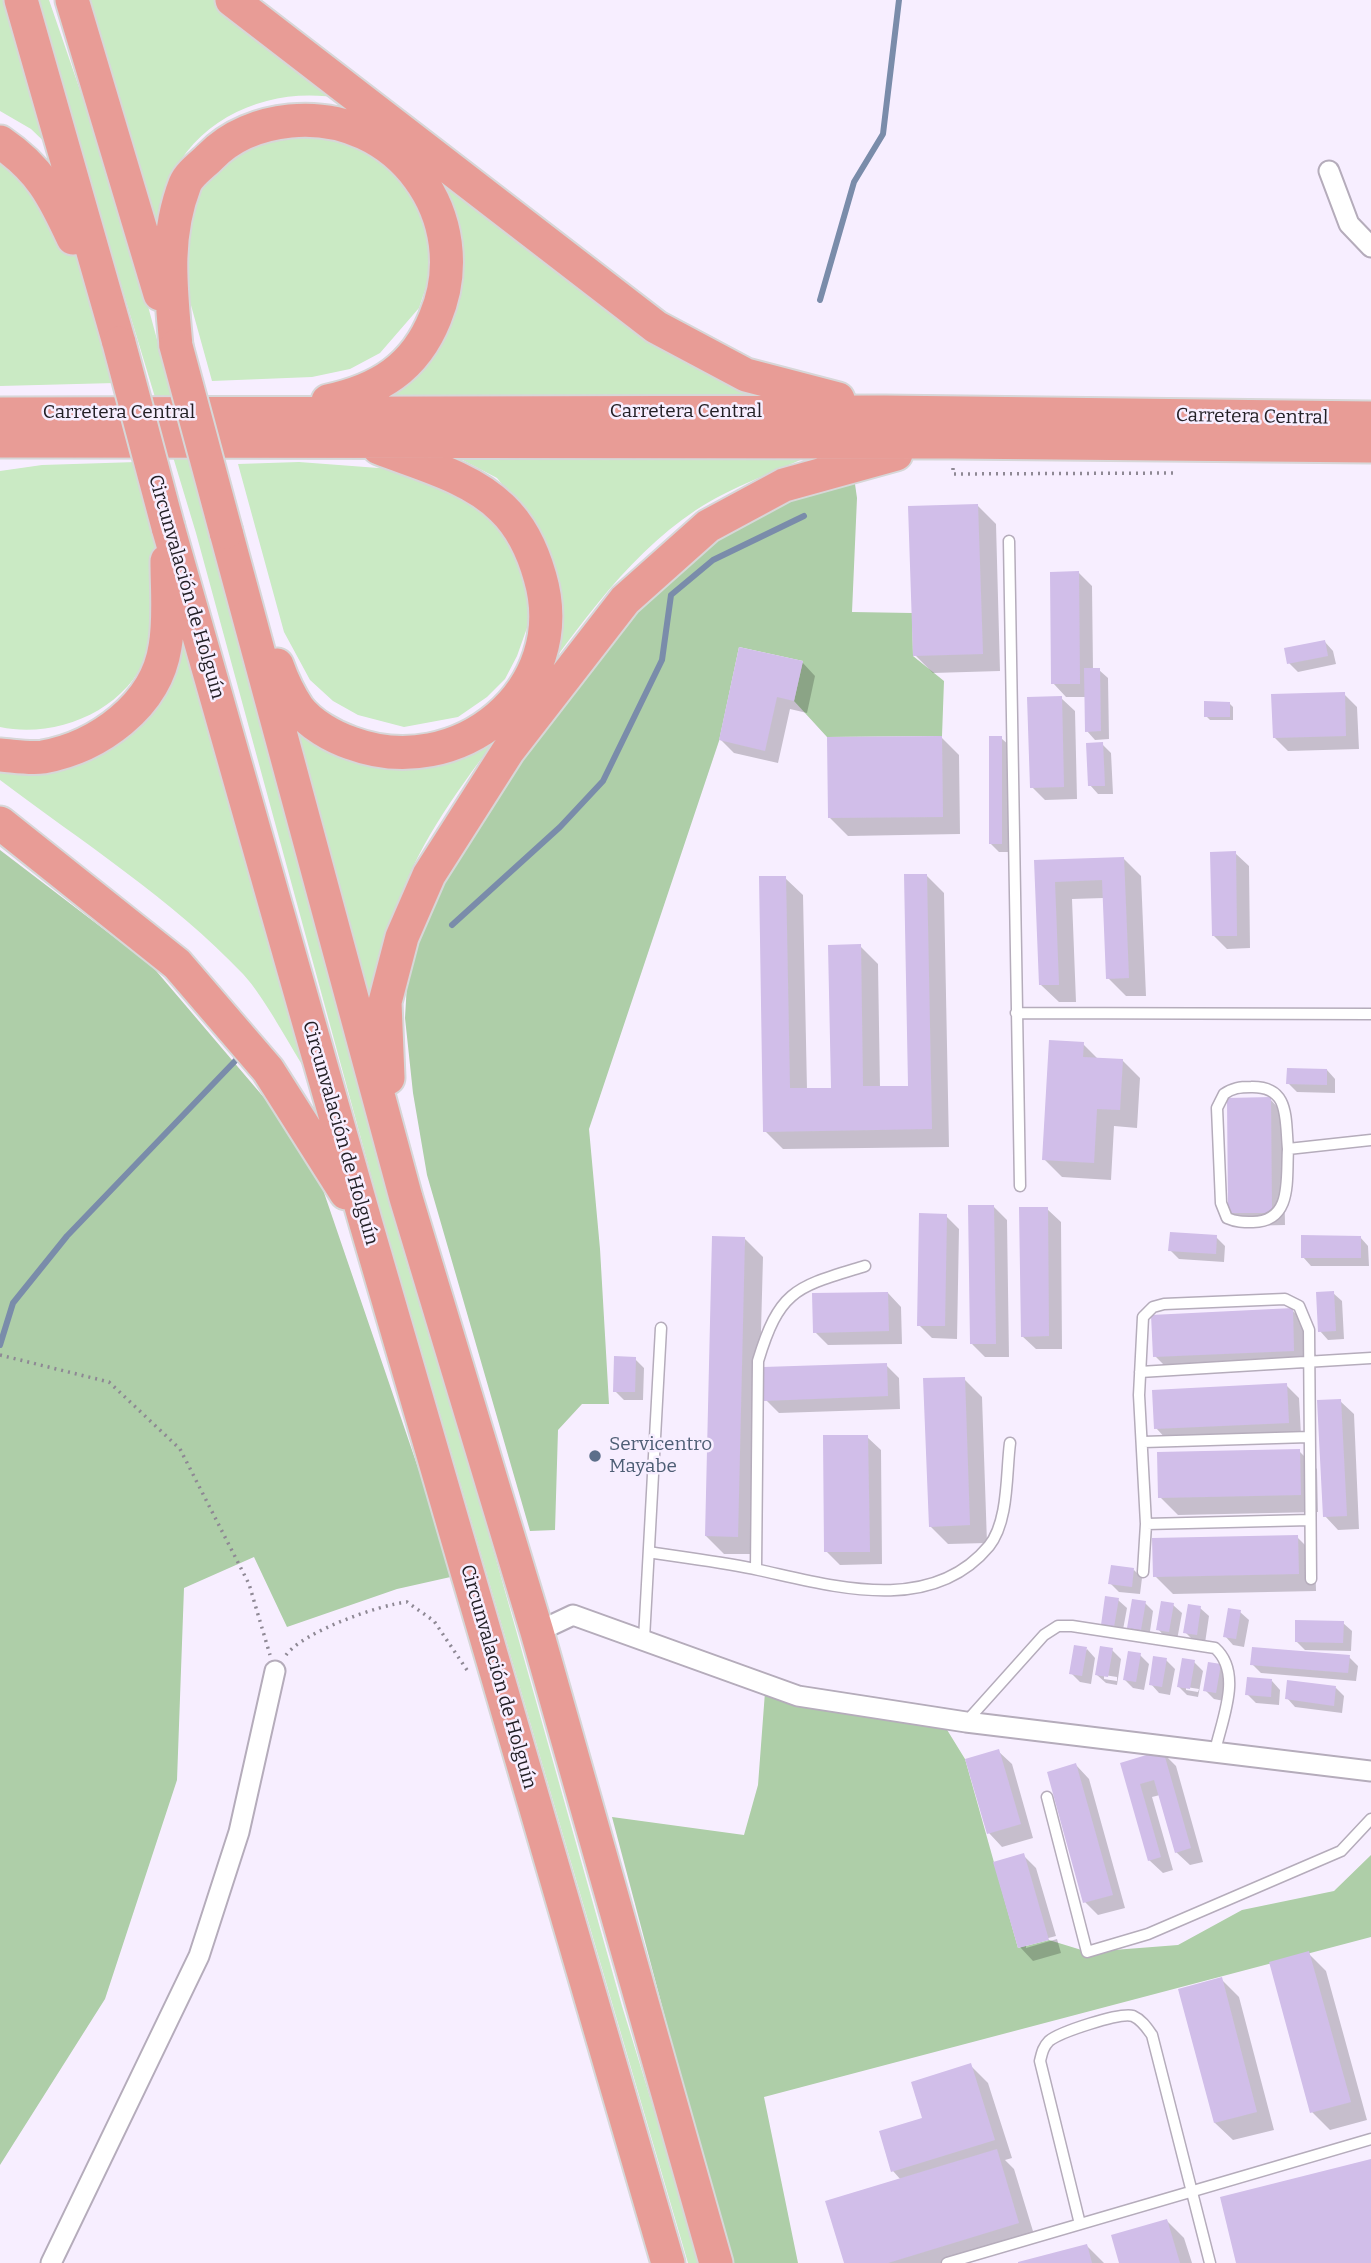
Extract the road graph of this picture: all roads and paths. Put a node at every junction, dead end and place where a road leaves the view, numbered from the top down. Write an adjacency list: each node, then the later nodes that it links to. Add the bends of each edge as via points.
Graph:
1 (21, 0): 7 (highway, Circunvalación de Holguín)
2 (72, 0): 8 (highway)
3 (232, 0): 9 (highway, via 656,327 746,375)
4 (0, 142): 7 (highway, via 27,160 56,201)
5 (1329, 171): 6 (street, via 1349,224)
6 (1371, 247)
7 (119, 343): 19 (highway, Circunvalación de Holguín, bridge)
8 (176, 346): 10 (highway, via 171,232 186,181 221,145 266,123 315,119 363,131 404,159 434,199 447,247 444,297 428,337 399,370 362,394); 20 (highway, bridge)
9 (885, 412): 10 (highway, Carretera Central); 12 (highway, Carretera Central)
10 (271, 413): 11 (highway, Carretera Central)
11 (0, 414)
12 (1371, 418)
13 (0, 441): 14 (highway, Carretera Central)
14 (37, 441): 15 (highway, Carretera Central); 18 (highway)
15 (360, 441): 16 (highway, Carretera Central); 20 (highway, via 461,480 502,508 531,548 545,596 542,646 525,686 497,720 460,743 418,754 374,752 334,737 299,710 279,671)
16 (953, 442): 17 (highway, Carretera Central); 29 (highway, via 783,485 708,526 625,600 508,751 429,876 402,937 385,1002 387,1075)
17 (1371, 446)
18 (0, 463)
19 (168, 527): 22 (highway, via 165,649 148,689 120,723 83,746 41,757); 30 (highway, Circunvalación de Holguín)
20 (226, 532): 29 (highway)
21 (1009, 541): 24 (lane)
22 (0, 755)
23 (0, 824): 30 (highway, via 177,964 268,1070)
24 (1016, 1013): 25 (lane); 28 (lane)
25 (1371, 1014)
26 (1371, 1140): 27 (lane)
27 (1288, 1149): 27 (lane, via 1284,1110 1277,1094 1266,1087 1239,1087 1224,1094 1217,1108 1221,1203 1227,1218 1265,1221 1278,1214 1284,1200)
28 (1020, 1186)
29 (406, 1198): 46 (highway)
30 (366, 1224): 59 (highway, Circunvalación de Holguín)
31 (865, 1266): 43 (lane, via 804,1285 780,1306 766,1332 758,1361)
32 (661, 1328): 42 (lane)
33 (0, 1355): 48 (path, via 109,1382 180,1449 249,1584)
34 (1371, 1358): 35 (lane)
35 (1308, 1362): 36 (lane); 36 (lane, via 1309,1330 1292,1300 1164,1304 1143,1317); 37 (lane)
36 (1139, 1372): 39 (lane)
37 (1309, 1437): 39 (lane); 40 (lane)
38 (1010, 1443): 43 (lane, via 1001,1518 990,1545 962,1570 934,1583 891,1591 835,1588)
39 (1143, 1443): 41 (lane)
40 (1310, 1520): 41 (lane); 45 (lane)
41 (1146, 1524): 44 (lane)
42 (649, 1552): 43 (lane); 47 (lane)
43 (756, 1569)
44 (1143, 1572)
45 (1311, 1579)
46 (537, 1632): 47 (street, via 573,1615); 60 (highway)
47 (644, 1639): 50 (street, via 798,1696)
48 (275, 1671): 49 (path, via 303,1641 379,1608 407,1602 434,1620); 58 (street, via 239,1832 199,1956)
49 (474, 1681)
50 (966, 1722): 51 (street); 51 (lane, via 1044,1634 1058,1626 1072,1626 1214,1648 1230,1668)
51 (1215, 1751): 52 (street)
52 (1371, 1771)
53 (1047, 1797): 54 (lane, via 1087,1952 1147,1934 1341,1850)
54 (1371, 1819)
55 (1371, 2139): 56 (lane)
56 (1192, 2192): 57 (lane); 57 (lane, via 1152,2035 1143,2022 1120,2016 1060,2035 1042,2051 1040,2061); 62 (lane)
57 (1080, 2224): 61 (lane)
58 (51, 2263)
59 (668, 2263)
60 (716, 2263)
61 (947, 2263)
62 (1210, 2263)

